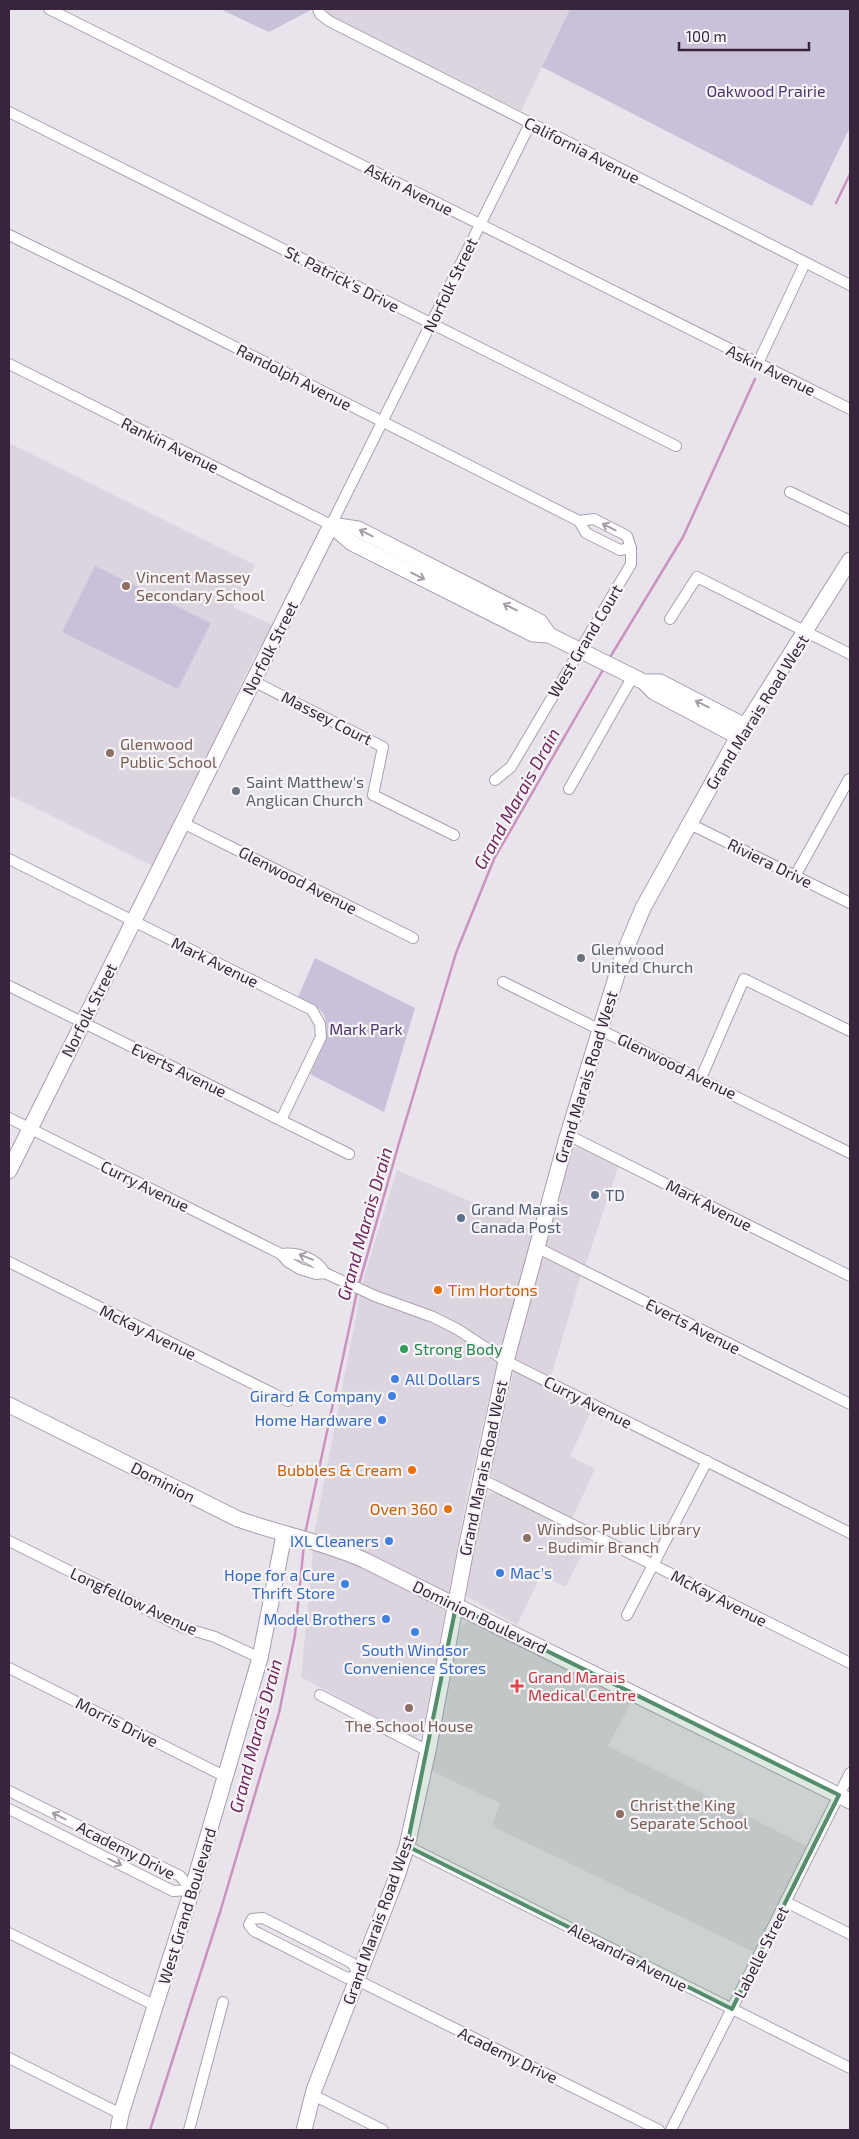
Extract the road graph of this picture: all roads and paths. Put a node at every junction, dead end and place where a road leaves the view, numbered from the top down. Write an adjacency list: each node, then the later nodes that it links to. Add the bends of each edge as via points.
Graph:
1 (48, 9): 5 (street, Askin Avenue)
2 (318, 9): 4 (street, California Avenue, via 329,21)
3 (9, 112): 9 (street, St. Patrick's Drive)
4 (530, 124): 5 (street, Norfolk Street); 7 (street, California Avenue)
5 (480, 225): 9 (street, Norfolk Street); 10 (street, Askin Avenue)
6 (9, 235): 13 (street, Randolph Avenue)
7 (805, 263): 8 (street, California Avenue); 10 (street)
8 (850, 285)
9 (431, 323): 13 (street, Norfolk Street); 14 (street, St. Patrick's Drive)
10 (758, 363): 12 (street, Askin Avenue)
11 (9, 364): 18 (street, Rankin Avenue)
12 (850, 409)
13 (382, 422): 16 (street, Randolph Avenue); 18 (street, Norfolk Street)
14 (676, 446)
15 (790, 492): 17 (street)
16 (578, 521): 19 (street, Randolph Avenue, via 586,533 620,550); 19 (street, Randolph Avenue, one-way to 16, via 627,536 594,519)
17 (850, 521)
18 (331, 525): 23 (street, Rankin Avenue, via 352,543 533,634 549,635); 26 (street, Norfolk Street)
19 (631, 548): 23 (street, West Grand Court, via 631,564)
20 (850, 560): 22 (street, Grand Marais Road West)
21 (670, 619): 22 (street, via 697,577)
22 (806, 633): 24 (street); 27 (street, Grand Marais Road West)
23 (583, 652): 25 (street, Rankin Avenue); 28 (street, West Grand Court, via 511,767)
24 (850, 654)
25 (634, 677): 27 (street, Rankin Avenue, via 660,682); 30 (street)
26 (253, 681): 31 (street, Norfolk Street); 33 (street, Massey Court, via 383,747 373,795)
27 (742, 731): 32 (street, Grand Marais Road West)
28 (495, 780)
29 (850, 780): 35 (street)
30 (569, 789)
31 (182, 823): 37 (street, Norfolk Street); 38 (street, Glenwood Avenue)
32 (690, 824): 35 (street, Riviera Drive); 42 (street, Grand Marais Road West, via 632,932)
33 (454, 835)
34 (9, 859): 37 (street, Mark Avenue)
35 (795, 876): 36 (street, Riviera Drive)
36 (850, 903)
37 (133, 921): 41 (street, Norfolk Street); 46 (street, Mark Avenue, via 312,1010 320,1024 321,1037)
38 (413, 938)
39 (503, 982): 42 (street, Glenwood Avenue)
40 (9, 986): 41 (street, Everts Avenue)
41 (83, 1022): 46 (street, Everts Avenue); 47 (street, Norfolk Street)
42 (600, 1028): 44 (street, Glenwood Avenue); 48 (street, Grand Marais Road West)
43 (850, 1031): 44 (street, via 744,979)
44 (701, 1078): 49 (street, Glenwood Avenue)
45 (9, 1118): 47 (street, Curry Avenue)
46 (281, 1120): 50 (street, Everts Avenue)
47 (30, 1129): 51 (street, Norfolk Street); 55 (street, Curry Avenue, via 281,1254 300,1269 325,1273 457,1329)
48 (568, 1134): 52 (street, Grand Marais Road West); 54 (street, Mark Avenue)
49 (850, 1153)
50 (349, 1154)
51 (9, 1171)
52 (536, 1247): 55 (street, Grand Marais Road West); 57 (street, Everts Avenue)
53 (9, 1262): 56 (street, McKay Avenue)
54 (850, 1276)
55 (506, 1361): 59 (street, Curry Avenue); 60 (street, Grand Marais Road West)
56 (288, 1401)
57 (850, 1404)
58 (9, 1405): 62 (street, Dominion, via 238,1520)
59 (706, 1461): 61 (street, Curry Avenue); 65 (street)
60 (481, 1479): 65 (street, McKay Avenue); 66 (street, Grand Marais Road West)
61 (850, 1533)
62 (284, 1535): 64 (street, Dominion); 68 (street, West Grand Boulevard)
63 (9, 1541): 68 (street, Longfellow Avenue, via 182,1627 215,1637)
64 (324, 1545): 66 (street, Dominion Boulevard, via 351,1554)
65 (654, 1565): 67 (street); 69 (street, McKay Avenue)
66 (456, 1606): 72 (street, Grand Marais Road West); 76 (street, Dominion Boulevard)
67 (627, 1616)
68 (260, 1658): 74 (street, West Grand Boulevard)
69 (850, 1663)
70 (9, 1668): 74 (street, Morris Drive)
71 (320, 1695): 72 (street)
72 (428, 1750): 78 (street, Grand Marais Road West)
73 (850, 1773): 76 (street, Labelle Street)
74 (226, 1777): 79 (street, West Grand Boulevard)
75 (9, 1791): 79 (street, Academy Drive, one-way to 75, via 180,1876)
76 (845, 1798): 80 (street, Labelle Street)
77 (9, 1810): 79 (street, Academy Drive, one-way to 79, via 173,1891)
78 (406, 1846): 83 (street, Grand Marais Road West); 86 (street, Alexandra Avenue)
79 (192, 1890): 85 (street, West Grand Boulevard)
80 (786, 1902): 82 (street); 86 (street, Labelle Street)
81 (9, 1933): 85 (street)
82 (850, 1934)
83 (358, 1977): 83 (street, Academy Drive, via 352,1963 263,1918 252,1919 249,1925 254,1931 346,1978); 89 (street, Grand Marais Road West); 95 (street, Academy Drive)
84 (223, 2002): 92 (street)
85 (156, 2006): 90 (street, West Grand Boulevard)
86 (732, 2009): 88 (street, Alexandra Avenue); 96 (street, Labelle Street)
87 (9, 2058): 90 (street)
88 (850, 2068)
89 (313, 2095): 93 (street, Grand Marais Road West); 94 (street)
90 (121, 2114): 91 (street, West Grand Boulevard)
91 (118, 2130)
92 (189, 2130)
93 (304, 2130)
94 (383, 2130)
95 (659, 2130)
96 (671, 2130)

